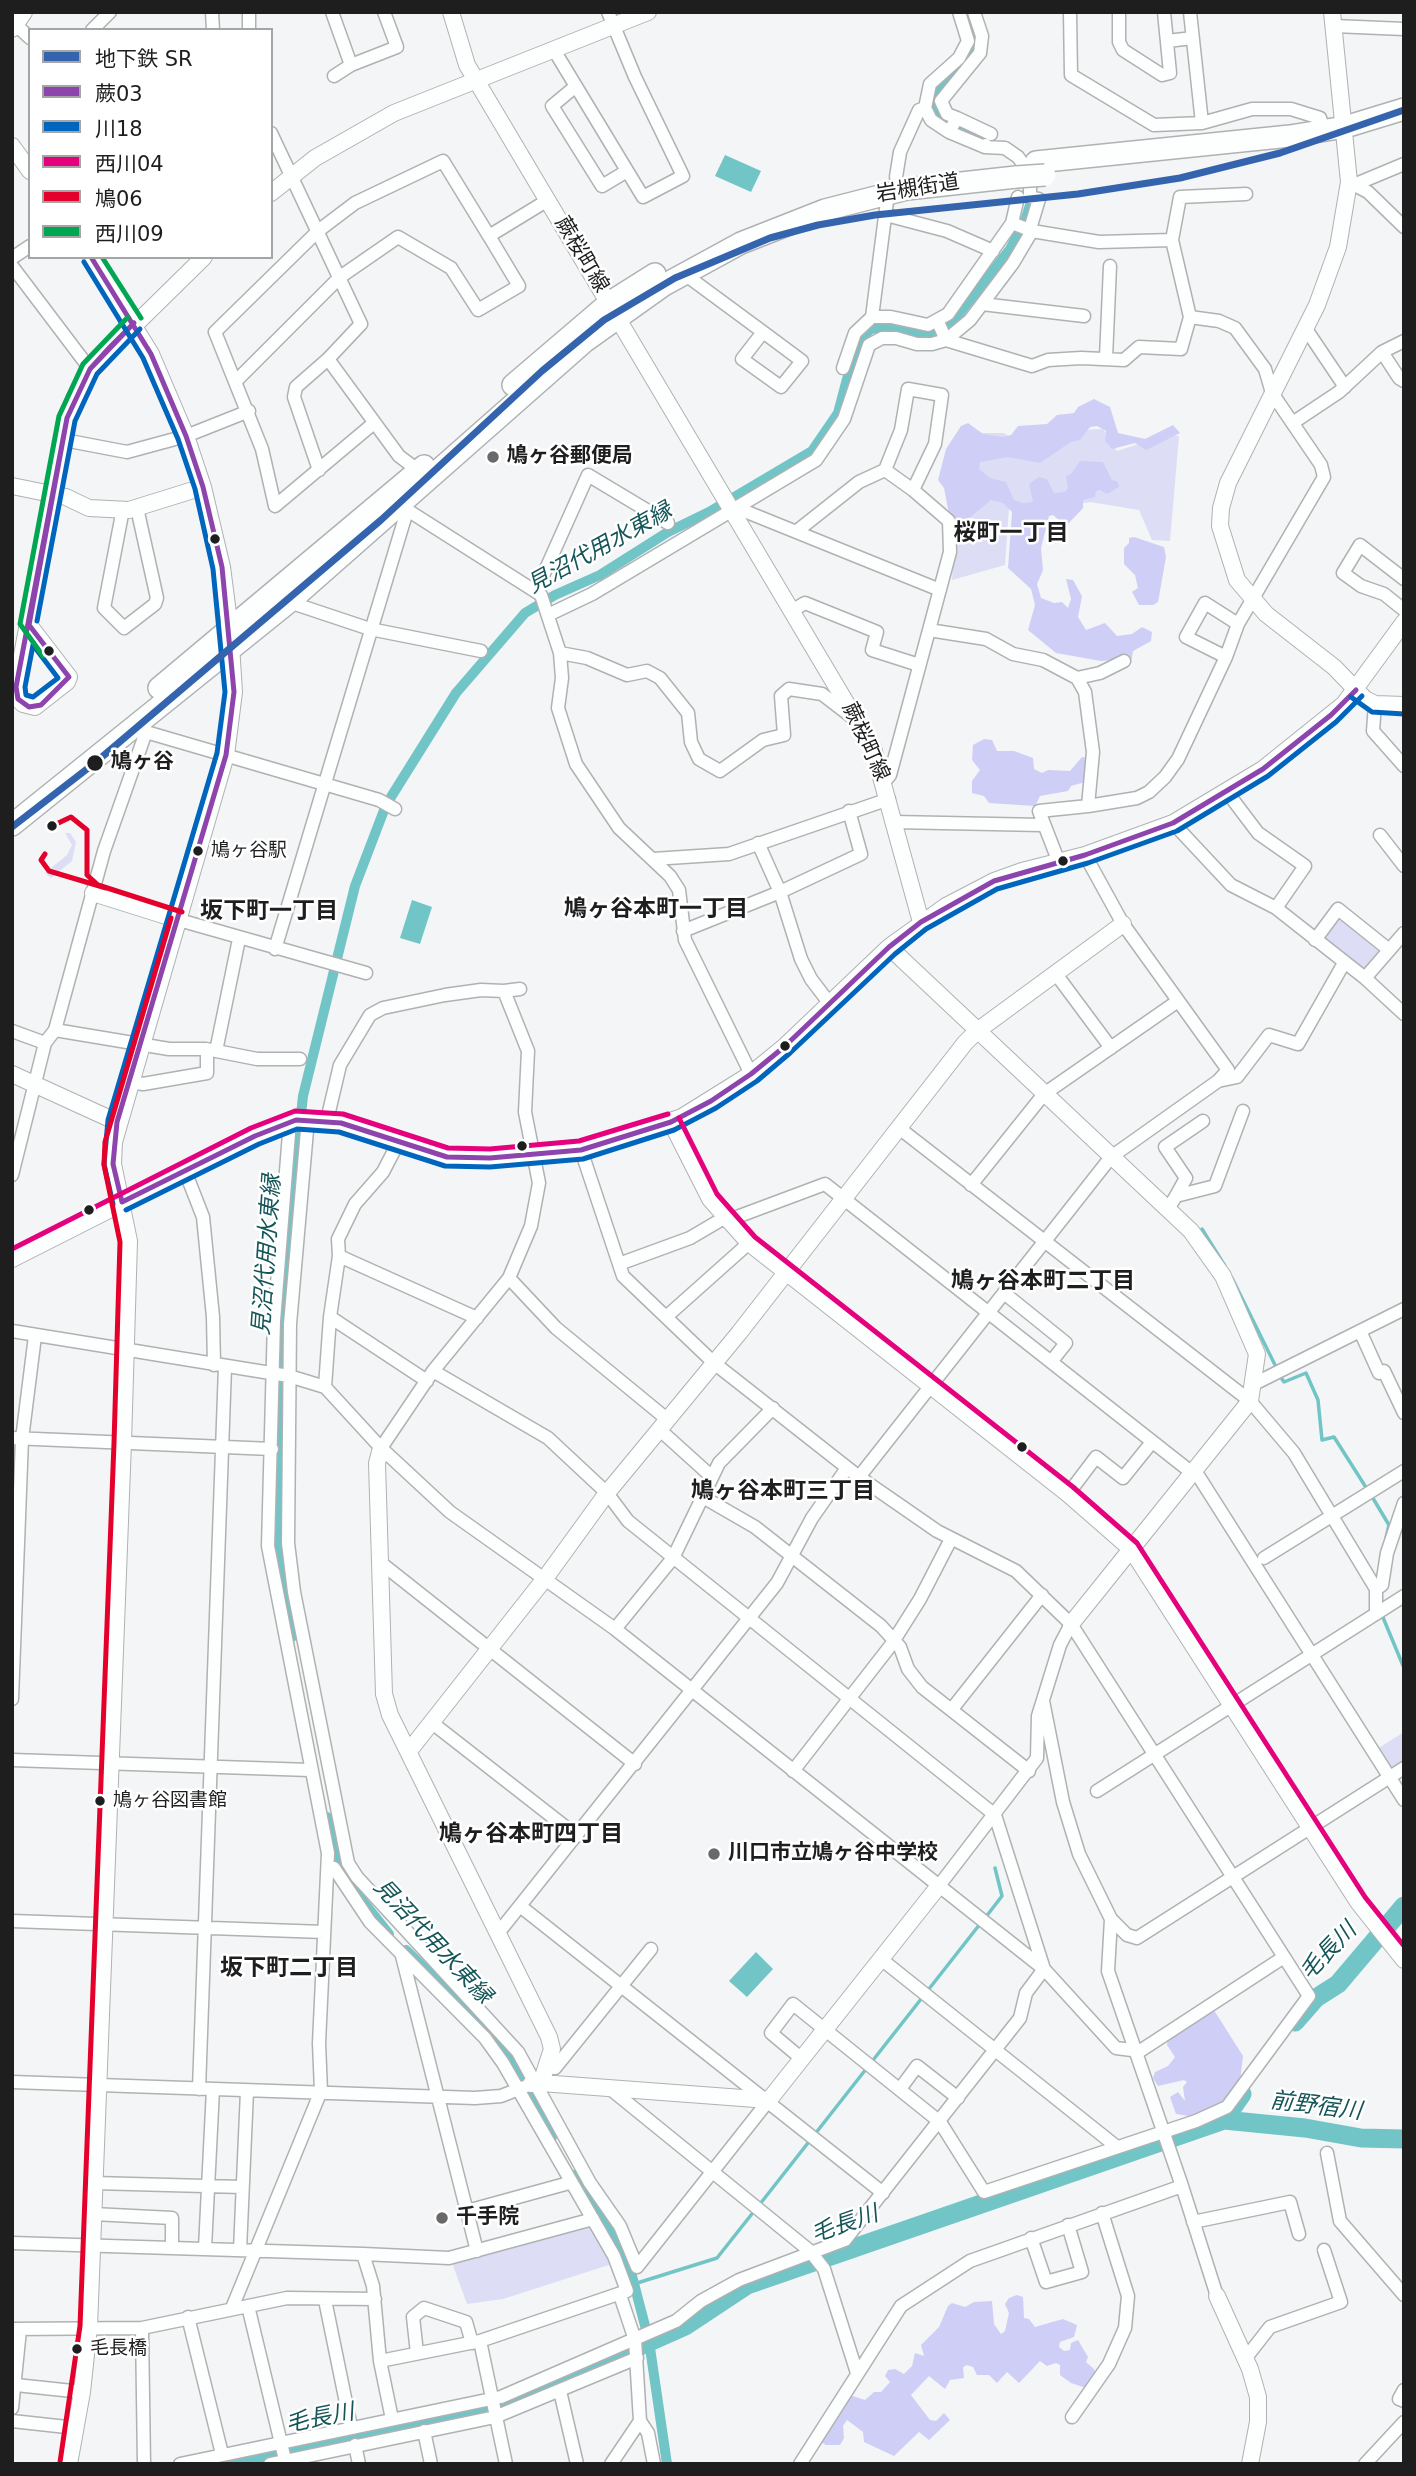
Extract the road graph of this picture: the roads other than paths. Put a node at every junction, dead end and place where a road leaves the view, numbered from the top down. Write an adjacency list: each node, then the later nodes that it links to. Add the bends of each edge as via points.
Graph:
1 (110, 12): 14 (street)
2 (332, 12): 20 (street)
3 (384, 12): 20 (street, via 397,47)
4 (451, 12): 22 (street, 蕨桜町線, via 458,44)
5 (648, 12): 11 (street)
6 (1070, 12): 26 (street, via 1071,75 1154,125)
7 (1119, 12): 18 (street, via 1123,50 1162,75 1170,73)
8 (1164, 12): 18 (street)
9 (1191, 12): 17 (street)
10 (970, 14): 24 (street, via 964,50 930,84); 28 (street, via 982,36 980,54 941,101)
11 (610, 19): 19 (street); 34 (street, via 682,176 643,197)
12 (1333, 19): 15 (street); 29 (street)
13 (17, 21): 16 (street)
14 (98, 27)
15 (1404, 29)
16 (28, 35)
17 (1194, 38): 18 (street); 26 (street)
18 (1167, 41)
19 (554, 50): 22 (street); 23 (street)
20 (351, 65): 21 (street)
21 (334, 76)
22 (477, 82): 35 (street, via 369,125); 41 (street, 蕨桜町線)
23 (576, 86): 34 (street); 34 (street, via 552,106 601,186)
24 (925, 108): 28 (street, via 931,120); 36 (street, via 919,110 900,152)
25 (1404, 109): 29 (highway, 岩槻街道)
26 (1202, 123): 29 (street, via 1252,109 1291,109 1320,118)
27 (1404, 123): 29 (highway, 岩槻街道)
28 (953, 125): 46 (street, via 1005,148 1026,166 1030,197 1039,199)
29 (1339, 133): 37 (highway, 岩槻街道, bridge, via 1233,158 1040,168); 38 (street)
30 (273, 137): 35 (street)
31 (12, 146): 33 (street)
32 (1404, 164): 38 (street)
33 (28, 168)
34 (627, 171)
35 (292, 175): 39 (street); 47 (street)
36 (896, 177): 37 (highway, 岩槻街道); 60 (highway, 岩槻街道, via 778,213 695,251)
37 (1014, 179): 44 (street); 57 (highway, 岩槻街道, via 868,197 786,224)
38 (1352, 183): 45 (street); 66 (street, via 1338,247)
39 (273, 191)
40 (1246, 194): 49 (street, via 1180,197)
41 (548, 200): 48 (street); 60 (street, 蕨桜町線)
42 (887, 201): 43 (street)
43 (886, 215): 51 (street, via 947,231); 62 (street)
44 (1012, 223): 46 (street); 51 (street)
45 (1404, 227)
46 (1031, 230): 49 (street, via 1099,242); 59 (street)
47 (318, 232): 48 (street, via 355,203 443,161); 58 (street); 75 (street, via 215,332)
48 (489, 236): 58 (street, via 519,286 478,310 451,268 398,237)
49 (1172, 240): 63 (street)
50 (28, 247): 52 (street)
51 (993, 251): 64 (street, via 956,305)
52 (12, 258)
53 (92, 259): 65 (street)
54 (202, 259): 65 (street)
55 (12, 265): 74 (street)
56 (1110, 266): 71 (street)
57 (683, 273): 60 (highway, 岩槻街道); 67 (street)
58 (340, 277): 72 (street, via 361,324); 75 (street)
59 (982, 304): 61 (street); 68 (street)
60 (612, 310): 86 (highway, 岩槻街道, via 544,356); 91 (street, 蕨桜町線); 93 (highway, 岩槻街道)
61 (1084, 316)
62 (872, 317): 64 (street, via 917,325); 73 (street, via 855,333)
63 (1190, 317): 71 (street, via 1181,349 1139,347 1124,360); 78 (street, via 1235,328 1265,369)
64 (938, 322): 68 (street)
65 (134, 323): 74 (street); 82 (street)
66 (1306, 329): 77 (street); 78 (street)
67 (763, 332): 67 (street, via 802,361 781,387 742,359)
68 (946, 340): 71 (street, via 1032,366 1048,360); 91 (street, via 917,344 882,338 869,345 844,419 828,447 800,472)
69 (1404, 341): 70 (street)
70 (1382, 352): 76 (street); 77 (street)
71 (1106, 358)
72 (328, 359): 81 (street); 84 (street, via 296,387 294,397)
73 (843, 368)
74 (90, 369): 83 (street, via 74,399)
75 (236, 381): 79 (street)
76 (1404, 381)
77 (1345, 387): 80 (street)
78 (1272, 393): 80 (street); 99 (street, via 1228,483 1221,508 1228,560)
79 (249, 411): 82 (street); 84 (street, via 275,506)
80 (1294, 422): 99 (street, via 1321,465 1322,483)
81 (374, 423): 84 (street); 86 (street, via 399,456)
82 (186, 436): 83 (street, via 118,452); 88 (street)
83 (64, 440): 90 (street)
84 (318, 470)
85 (885, 470): 89 (street); 89 (street, via 901,430 908,389 942,395 935,444); 95 (street, via 859,482)
86 (419, 471): 108 (highway, 岩槻街道)
87 (12, 486): 90 (street)
88 (203, 487): 92 (street); 108 (street, via 217,542)
89 (913, 490): 97 (street, via 949,521 950,552)
90 (54, 496): 92 (street, via 89,508); 105 (street)
91 (731, 504): 95 (street); 98 (street, via 592,594); 101 (street, 蕨桜町線)
92 (130, 508): 92 (street, via 157,598 124,628 104,608)
93 (404, 508): 98 (street); 100 (highway, 岩槻街道); 106 (street)
94 (668, 523): 98 (street, via 589,475)
95 (797, 531): 97 (street)
96 (1404, 579): 102 (street, via 1360,545 1343,573)
97 (940, 590): 107 (street)
98 (544, 601): 110 (street)
99 (1253, 601): 104 (street); 115 (street)
100 (289, 602): 106 (street); 108 (highway, 岩槻街道)
101 (793, 610): 113 (street, via 805,603 877,632 872,650); 118 (street, 蕨桜町線)
102 (1404, 610)
103 (1404, 622): 115 (street)
104 (1238, 624): 111 (street); 111 (street, via 1205,603 1186,637)
105 (29, 625): 105 (street, via 69,677 35,707 23,704 16,693)
106 (370, 629): 109 (street); 123 (street)
107 (929, 630): 113 (street); 114 (street, via 985,639 1013,654 1044,660)
108 (231, 638): 119 (highway, 岩槻街道); 120 (street, via 234,692); 129 (highway, 岩槻街道)
109 (481, 650)
110 (560, 653): 118 (street, via 587,658 627,675 647,671 660,678 688,713 691,742 699,759 720,771 763,740 784,735 781,696 789,689 822,694); 136 (street, via 558,708 576,764 619,828)
111 (1226, 657): 126 (street, via 1165,777 1137,798)
112 (1124, 661): 114 (street)
113 (919, 665): 122 (street, via 890,775)
114 (1077, 678): 126 (street, via 1085,692 1093,752)
115 (1356, 690): 116 (street); 124 (street, via 1279,757)
116 (1375, 704): 117 (street); 121 (street, via 1373,731)
117 (1404, 705)
118 (860, 724): 122 (street, 蕨桜町線)
119 (142, 727): 120 (street); 129 (highway, 岩槻街道); 140 (street)
120 (226, 755): 123 (street); 142 (street)
121 (1404, 766)
122 (884, 782): 125 (street, 蕨桜町線)
123 (324, 784): 127 (street); 150 (street)
124 (1227, 792): 131 (street); 141 (street, via 1258,833 1305,866)
125 (889, 799): 128 (street); 130 (street, 蕨桜町線)
126 (1088, 806): 132 (street, via 1039,811)
127 (395, 809)
128 (849, 811): 134 (street); 139 (street, via 861,853)
129 (14, 814)
130 (894, 822): 132 (street); 143 (street, 蕨桜町線)
131 (1174, 823): 135 (street); 141 (street, via 1231,885)
132 (1042, 825): 137 (street)
133 (1380, 835): 138 (street)
134 (758, 843): 136 (street, via 729,854); 139 (street)
135 (1085, 855): 137 (street); 144 (street)
136 (653, 859): 145 (street, via 679,890)
137 (1058, 860): 143 (street, via 994,881)
138 (1404, 866)
139 (780, 892): 145 (street); 159 (street, via 801,959)
140 (93, 893): 142 (street); 161 (street)
141 (1276, 908): 148 (street)
142 (179, 920): 147 (street); 165 (street)
143 (921, 922): 149 (street)
144 (1124, 923): 154 (street); 158 (street)
145 (683, 931): 170 (street)
146 (1404, 933): 151 (street)
147 (239, 939): 150 (street); 167 (street)
148 (1315, 940): 151 (street, via 1338,909); 152 (street)
149 (889, 947): 159 (street); 163 (street)
150 (275, 949): 153 (street)
151 (1388, 949): 155 (street)
152 (1344, 963): 155 (street); 171 (street, via 1298,1044 1269,1035 1237,1077)
153 (366, 973)
154 (1056, 974): 163 (street); 166 (street)
155 (1365, 978): 160 (street)
156 (520, 989): 157 (street)
157 (504, 991): 177 (street, via 445,995 370,1015 340,1065); 184 (street, via 528,1051 525,1112)
158 (1178, 1001): 166 (street); 171 (street, via 1228,1070)
159 (830, 1004): 170 (street)
160 (1404, 1014)
161 (55, 1030): 164 (street); 165 (street)
162 (12, 1031): 164 (street)
163 (976, 1031): 174 (street); 181 (street)
164 (45, 1042): 173 (street)
165 (141, 1043): 167 (street); 172 (street)
166 (1111, 1048): 174 (street)
167 (212, 1050): 168 (street, via 257,1059); 172 (street, via 206,1073 143,1084)
168 (300, 1059)
169 (12, 1074): 173 (street)
170 (751, 1074): 180 (street)
171 (1218, 1081): 185 (street)
172 (130, 1082): 179 (street)
173 (34, 1084): 179 (street); 187 (street)
174 (1044, 1094): 185 (street); 188 (street)
175 (1243, 1111): 191 (street, via 1215,1186)
176 (300, 1120): 177 (street); 186 (street); 213 (street, via 277,1261); 214 (street)
177 (327, 1120): 182 (street)
178 (1203, 1121): 191 (street, via 1166,1147 1186,1178)
179 (117, 1122): 190 (street, via 113,1164)
180 (671, 1122): 183 (street); 192 (street)
181 (900, 1128): 188 (street); 189 (street)
182 (398, 1143): 184 (street, via 447,1157); 195 (street, via 383,1172 355,1204 338,1239)
183 (580, 1150): 184 (street); 197 (street)
184 (536, 1155): 199 (street, via 537,1202)
185 (1111, 1157): 191 (street); 193 (street)
186 (185, 1171): 190 (street); 212 (street, via 203,1217)
187 (12, 1175)
188 (971, 1185): 193 (street)
189 (844, 1198): 192 (street, via 825,1184); 198 (street); 202 (street)
190 (122, 1202): 196 (street); 209 (street, via 129,1241)
191 (1172, 1202): 216 (street, via 1228,1287 1257,1354)
192 (725, 1219): 194 (street); 197 (street, via 690,1238)
193 (1043, 1239): 200 (street); 219 (street)
194 (749, 1243): 198 (street); 204 (street)
195 (339, 1256): 203 (street); 205 (street)
196 (12, 1259)
197 (619, 1264): 204 (street, via 623,1276)
198 (786, 1270): 211 (street); 217 (street)
199 (509, 1278): 205 (street); 222 (street, via 556,1328)
200 (1004, 1293): 202 (street); 210 (street, via 1066,1343)
201 (1404, 1309): 207 (street)
202 (989, 1312): 210 (street); 217 (street)
203 (330, 1317): 215 (street); 218 (street)
204 (666, 1317): 211 (street)
205 (477, 1318): 215 (street)
206 (12, 1331): 208 (street)
207 (1360, 1331): 216 (street); 221 (street)
208 (35, 1336): 209 (street); 223 (street)
209 (126, 1350): 212 (street); 225 (street)
210 (1051, 1362): 224 (street)
211 (714, 1363): 220 (street); 222 (street)
212 (220, 1366): 213 (street); 226 (street)
213 (273, 1374): 214 (street); 228 (street)
214 (289, 1376): 218 (street); 279 (street, via 288,1543)
215 (430, 1376): 227 (street); 234 (street, via 548,1438)
216 (1254, 1384): 219 (street)
217 (931, 1385): 232 (street); 235 (street)
218 (325, 1387): 227 (street)
219 (1250, 1401): 230 (street); 238 (street, via 1294,1453)
220 (773, 1408): 229 (street); 233 (street, via 719,1463)
221 (1404, 1413)
222 (664, 1425): 233 (street); 234 (street)
223 (17, 1438): 225 (street); 257 (street)
224 (1152, 1442): 230 (street); 235 (street, via 1123,1478 1096,1457)
225 (123, 1443): 226 (street); 266 (street)
226 (223, 1448): 228 (street); 268 (street)
227 (381, 1448): 244 (street, via 377,1463); 245 (street, via 450,1512)
228 (272, 1449): 270 (street, via 268,1546)
229 (847, 1468): 232 (street); 241 (street)
230 (1193, 1471): 240 (street); 255 (street)
231 (1404, 1471): 238 (street)
232 (859, 1477): 239 (street)
233 (712, 1478): 236 (street)
234 (607, 1493): 242 (street, via 628,1521); 245 (street)
235 (1068, 1494): 240 (street)
236 (703, 1497): 241 (street); 242 (street)
237 (1404, 1503): 246 (street, via 1382,1585)
238 (1331, 1515): 243 (street); 246 (street)
239 (951, 1539): 247 (street, via 1016,1571); 253 (street)
240 (1130, 1549): 251 (street); 260 (street)
241 (792, 1555): 250 (street); 253 (street)
242 (673, 1558): 250 (street); 252 (street)
243 (1264, 1558)
244 (381, 1563): 254 (street); 263 (street, via 384,1694)
245 (546, 1577): 252 (street); 254 (street)
246 (1376, 1589): 249 (street)
247 (1042, 1595): 251 (street); 261 (street)
248 (1404, 1596): 249 (street)
249 (1376, 1614): 255 (street)
250 (750, 1617): 256 (street); 258 (street)
251 (1071, 1623): 259 (street, via 1059,1645); 264 (street)
252 (615, 1629): 256 (street)
253 (894, 1640): 258 (street); 261 (street, via 913,1678)
254 (489, 1651): 262 (street); 267 (street)
255 (1312, 1655): 260 (street); 273 (street)
256 (692, 1692): 267 (street); 271 (street)
257 (12, 1699)
258 (850, 1699): 271 (street); 276 (street)
259 (1043, 1700): 272 (street, via 1037,1758); 284 (street, via 1063,1802 1079,1854)
260 (1233, 1705): 264 (street); 277 (street)
261 (952, 1709): 272 (street)
262 (431, 1722): 263 (street); 278 (street)
263 (409, 1751): 289 (street)
264 (1156, 1754): 274 (street); 281 (street)
265 (12, 1760): 266 (street)
266 (110, 1762): 268 (street); 286 (street)
267 (635, 1764): 278 (street)
268 (211, 1766): 270 (street); 287 (street)
269 (1404, 1768): 273 (street)
270 (310, 1770): 280 (street)
271 (793, 1771): 282 (street)
272 (1029, 1771): 276 (street)
273 (1390, 1777): 275 (street); 277 (street)
274 (1097, 1791)
275 (1404, 1800)
276 (995, 1815): 282 (street); 295 (street)
277 (1311, 1828): 281 (street); 294 (street, via 1373,1924)
278 (577, 1836): 283 (street)
279 (348, 1863): 280 (street); 304 (street, via 518,2052)
280 (330, 1868): 288 (street); 291 (street)
281 (1233, 1878): 284 (street, via 1137,1938); 292 (street)
282 (938, 1887): 293 (street); 295 (street)
283 (520, 1906): 289 (street); 296 (street)
284 (1111, 1919): 299 (street, via 1108,1971)
285 (12, 1921): 286 (street)
286 (104, 1924): 287 (street); 303 (street)
287 (205, 1927): 288 (street); 306 (street)
288 (324, 1932): 309 (street)
289 (499, 1933): 301 (street, via 549,2037 552,2049)
290 (651, 1950): 296 (street)
291 (402, 1956): 304 (street, via 485,2038 503,2063); 310 (street)
292 (1284, 1957): 299 (street); 314 (street, via 1309,1996 1227,2107)
293 (881, 1959): 297 (street); 298 (street)
294 (1404, 1960)
295 (1044, 1969): 298 (street, via 1026,1993 1020,2018); 299 (street, via 1116,2048)
296 (621, 1986): 301 (street, via 555,2068); 312 (street)
297 (824, 2029): 300 (street); 300 (street, via 793,2004 771,2033); 307 (street)
298 (996, 2049): 311 (street); 315 (street)
299 (1135, 2051): 314 (street)
300 (802, 2059): 312 (street)
301 (547, 2067): 304 (street)
302 (12, 2082): 303 (street)
303 (98, 2084): 306 (street); 318 (street)
304 (531, 2085): 305 (street); 310 (street, via 501,2096); 317 (street, via 620,2226 637,2267); 319 (street)
305 (608, 2087): 312 (street); 317 (street)
306 (206, 2089): 308 (street); 320 (street)
307 (900, 2089): 311 (street, via 917,2066); 313 (street)
308 (247, 2091): 309 (street); 322 (street)
309 (321, 2091): 310 (street); 339 (street)
310 (438, 2097): 324 (street)
311 (958, 2098): 313 (street)
312 (769, 2100): 317 (street); 323 (street)
313 (940, 2122): 315 (street, via 984,2192); 323 (street)
314 (1164, 2132): 315 (street); 321 (street)
315 (1117, 2147)
316 (1327, 2153): 343 (street, via 1340,2221)
317 (711, 2171): 340 (street)
318 (94, 2183): 320 (street); 326 (street)
319 (569, 2183): 324 (street); 327 (street)
320 (207, 2186): 322 (street); 335 (street)
321 (1182, 2186): 325 (street); 328 (street)
322 (242, 2188): 336 (street)
323 (883, 2193): 340 (street, via 845,2240)
324 (467, 2211): 337 (street)
325 (1102, 2213): 329 (street); 368 (street, via 1128,2296 1125,2328 1109,2364)
326 (93, 2214): 333 (street); 334 (street, via 172,2218)
327 (593, 2219): 337 (street); 342 (street, via 627,2291)
328 (1194, 2222): 330 (street, via 1290,2202); 344 (street)
329 (1068, 2225): 331 (street); 331 (street, via 1082,2272 1046,2282)
330 (1299, 2234)
331 (1031, 2238): 359 (street, via 970,2261 901,2306)
332 (12, 2243): 333 (street)
333 (91, 2246): 334 (street); 350 (street)
334 (172, 2248): 335 (street)
335 (205, 2248): 336 (street)
336 (240, 2250): 339 (street)
337 (477, 2250): 341 (street, via 449,2258)
338 (1324, 2250): 357 (street, via 1341,2302 1270,2327)
339 (257, 2251): 341 (street); 348 (street)
340 (810, 2251): 353 (street, via 738,2280 676,2321); 359 (street, via 824,2269)
341 (363, 2255): 345 (street)
342 (620, 2295): 353 (street); 354 (street)
343 (1404, 2295)
344 (1217, 2296): 357 (street)
345 (375, 2299): 346 (street); 358 (street)
346 (325, 2300): 347 (street, via 287,2298); 373 (street)
347 (248, 2306): 348 (street); 376 (street)
348 (232, 2308): 349 (street)
349 (188, 2316): 351 (street); 378 (street)
350 (89, 2327): 351 (street); 352 (street); 363 (street)
351 (142, 2328): 381 (street)
352 (16, 2329): 360 (street)
353 (635, 2340): 356 (street); 364 (street)
354 (476, 2342): 355 (street); 355 (street, via 466,2322 424,2308 413,2317); 364 (street)
355 (418, 2353): 358 (street)
356 (637, 2358): 362 (street); 371 (street)
357 (1245, 2359): 391 (street, via 1260,2409)
358 (380, 2361): 369 (street)
359 (857, 2373): 390 (street)
360 (16, 2385): 363 (street); 366 (street)
361 (1404, 2390): 365 (street, via 1399,2399)
362 (560, 2391): 367 (street); 387 (street)
363 (82, 2392): 374 (street)
364 (491, 2399): 367 (street); 369 (street)
365 (1404, 2402)
366 (12, 2408)
367 (495, 2417): 375 (street); 386 (street)
368 (1072, 2417)
369 (392, 2419): 373 (street)
370 (12, 2421): 374 (street)
371 (640, 2421): 388 (street); 389 (street, via 649,2433)
372 (1404, 2422): 392 (street)
373 (351, 2427): 376 (street)
374 (76, 2428): 380 (street)
375 (424, 2431): 377 (street); 385 (street)
376 (281, 2441): 378 (street); 379 (street)
377 (355, 2445): 379 (street); 384 (street)
378 (222, 2454): 382 (street)
379 (286, 2462): 383 (street)
380 (69, 2464)
381 (144, 2464)
382 (180, 2464)
383 (270, 2464)
384 (359, 2464)
385 (431, 2464)
386 (506, 2464)
387 (577, 2464)
388 (611, 2464)
389 (654, 2464)
390 (800, 2464)
391 (1250, 2464)
392 (1365, 2464)

